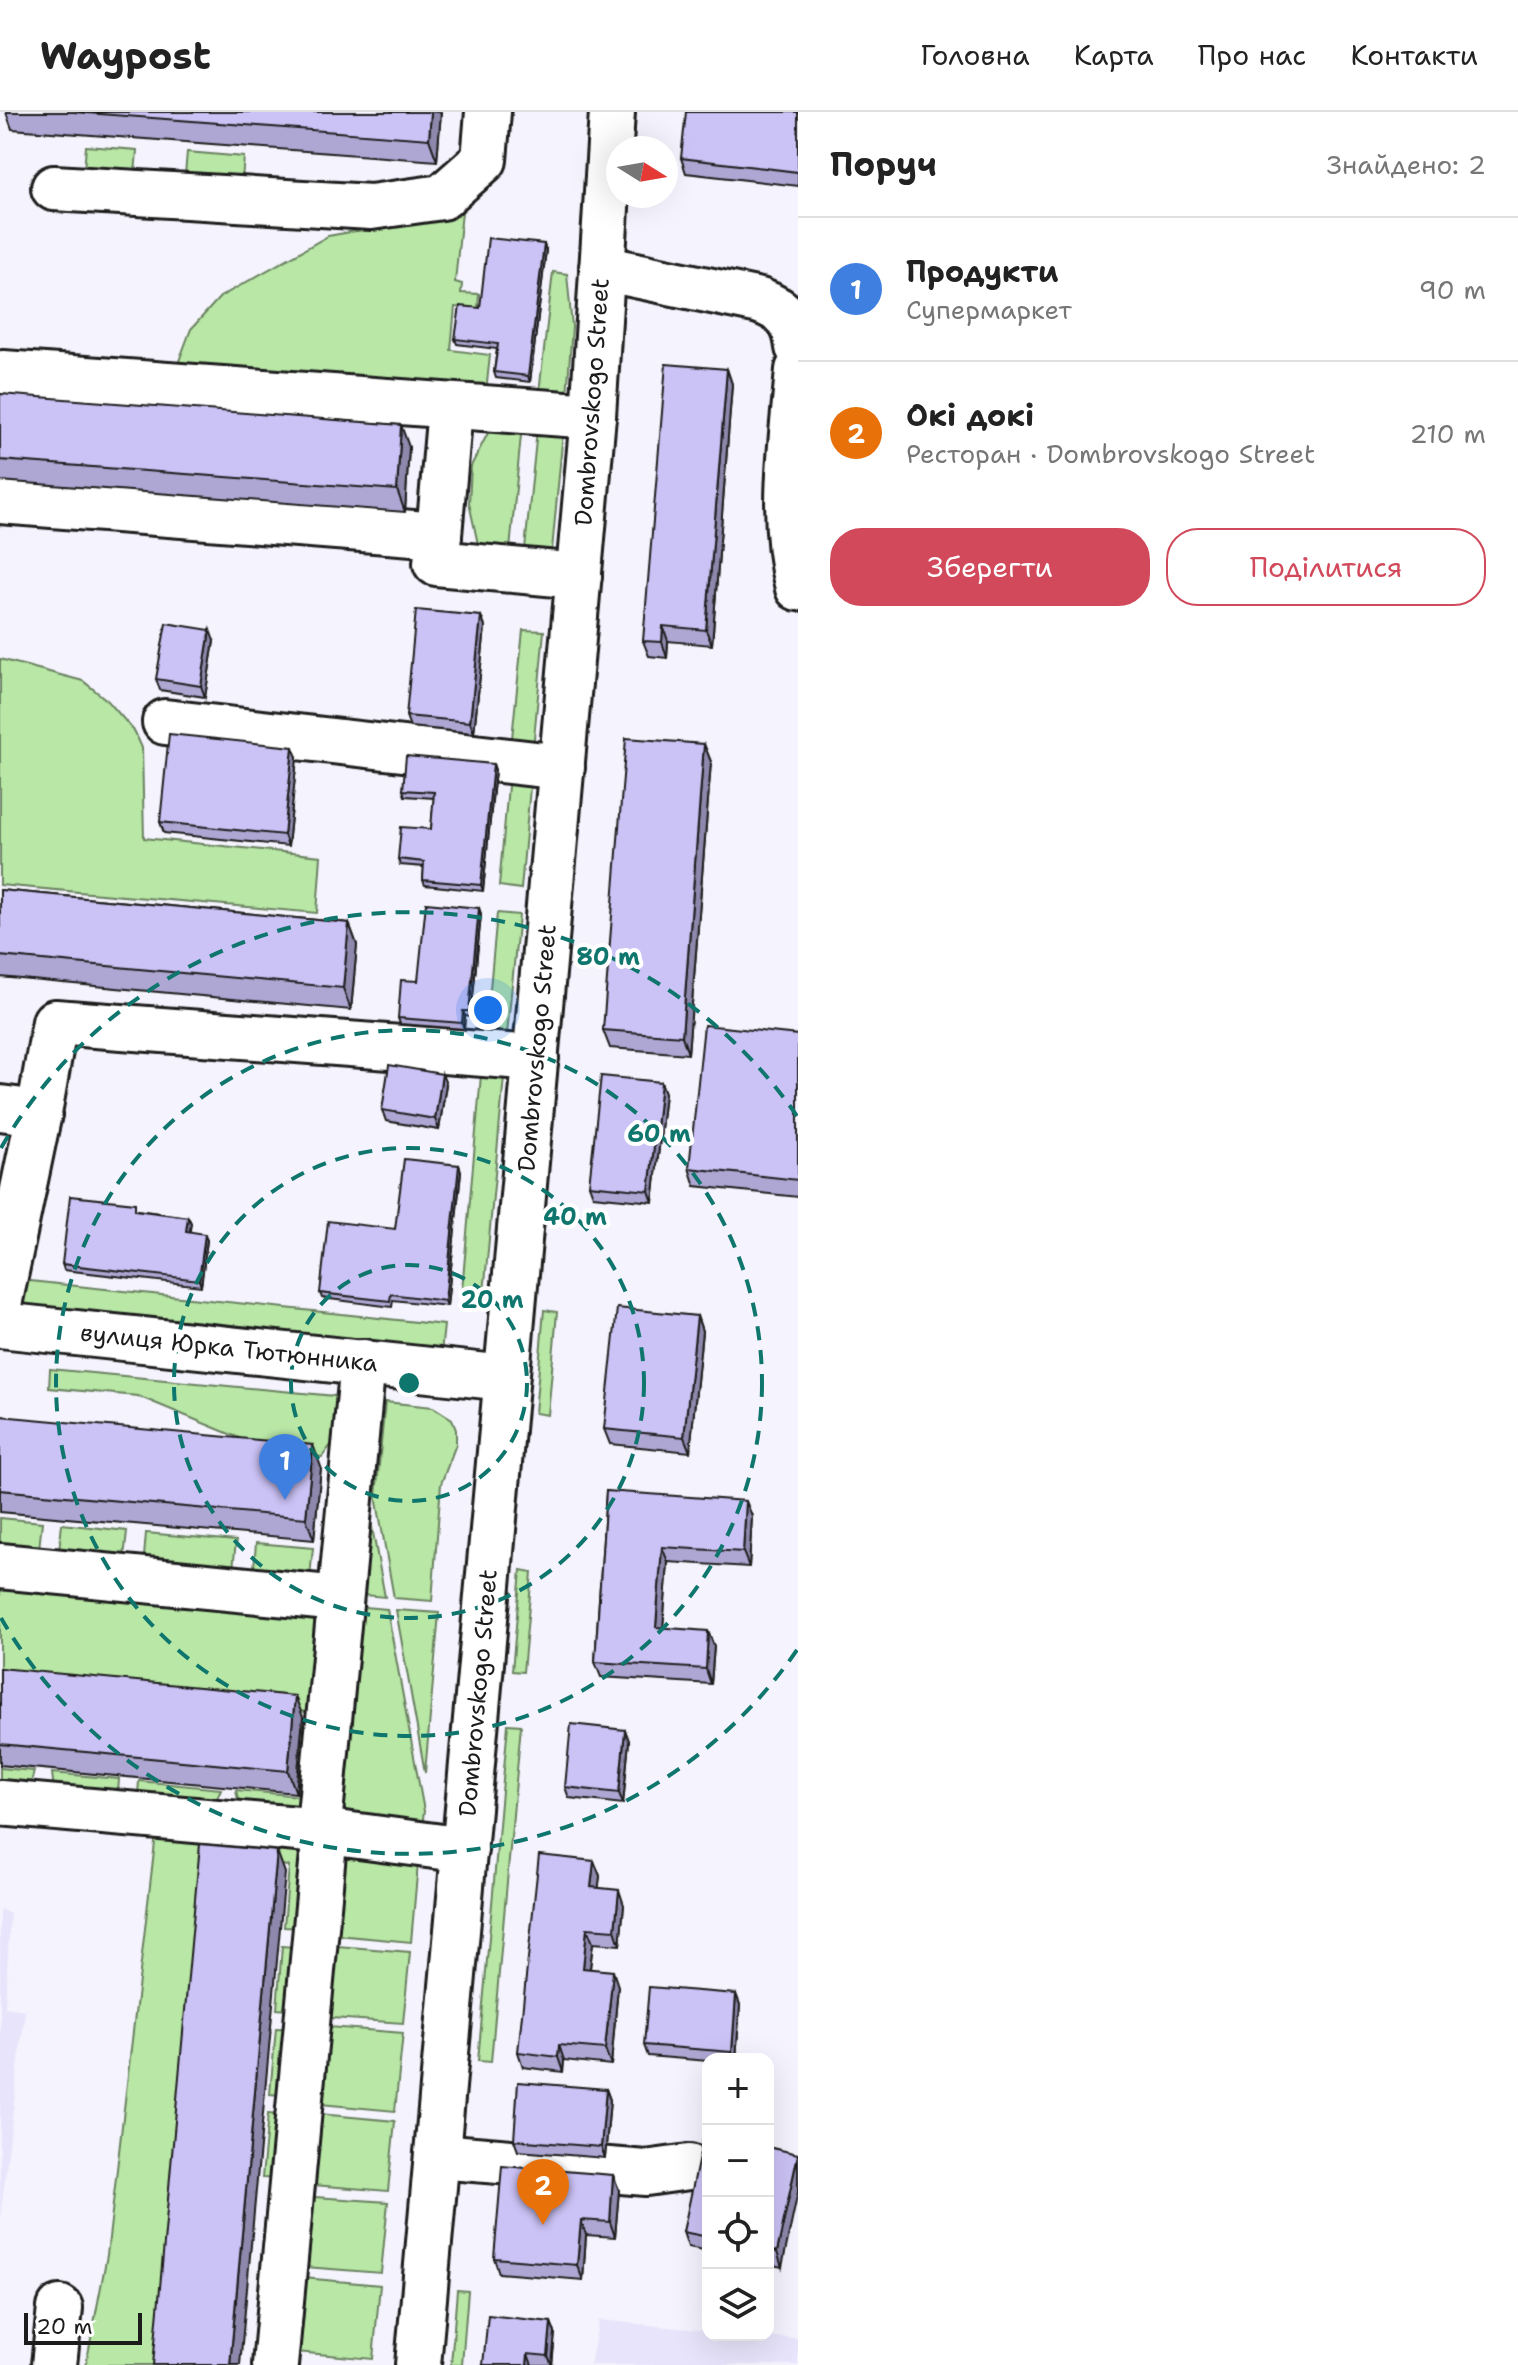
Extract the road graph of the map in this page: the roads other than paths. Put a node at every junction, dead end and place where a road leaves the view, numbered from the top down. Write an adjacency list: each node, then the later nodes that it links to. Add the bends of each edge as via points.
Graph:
1 (488, 112): 3 (street, via 484,160 442,197 371,207)
2 (612, 112): 4 (street, Dombrovskogo Street)
3 (54, 188)
4 (602, 268): 5 (street, via 781,309 796,329); 9 (street, Dombrovskogo Street)
5 (798, 347)
6 (798, 370): 13 (street, via 788,495 788,549)
7 (3, 373): 8 (street)
8 (450, 408): 9 (street); 11 (street)
9 (593, 416): 12 (street, Dombrovskogo Street)
10 (0, 501): 11 (street)
11 (439, 535): 12 (street, via 436,563)
12 (579, 576): 15 (street, Dombrovskogo Street)
13 (798, 588)
14 (165, 722): 15 (street)
15 (562, 767): 16 (street, Dombrovskogo Street)
16 (536, 1058): 17 (street, via 55,1022); 21 (street, Dombrovskogo Street)
17 (19, 1110): 18 (street)
18 (0, 1300)
19 (0, 1325): 20 (street, вулиця Юрка Тютюнника)
20 (363, 1362): 21 (street, вулиця Юрка Тютюнника); 23 (street)
21 (506, 1378): 26 (street, Dombrovskogo Street)
22 (0, 1566): 23 (street)
23 (340, 1599): 25 (street)
24 (0, 1803): 25 (street)
25 (321, 1831): 26 (street); 31 (street)
26 (465, 1850): 27 (street, Dombrovskogo Street)
27 (437, 2156): 28 (street, via 646,2173); 32 (street, Dombrovskogo Street)
28 (689, 2167)
29 (60, 2308): 30 (street)
30 (54, 2365)
31 (275, 2365)
32 (418, 2365)

